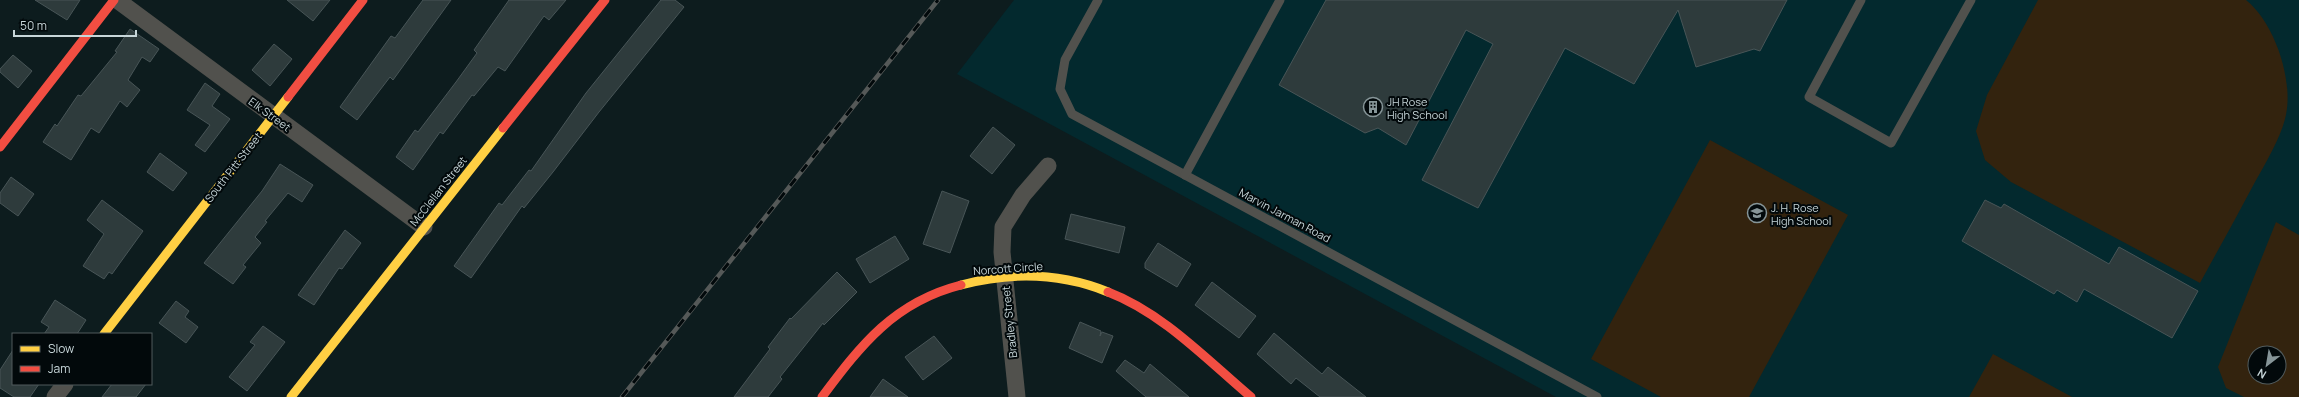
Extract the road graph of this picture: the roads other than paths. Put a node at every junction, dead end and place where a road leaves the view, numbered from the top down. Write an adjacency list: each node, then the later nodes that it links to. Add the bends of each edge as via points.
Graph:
1 (116, 0): 8 (street, Elk Street); 9 (street)
2 (363, 0): 8 (street, South Pitt Street)
3 (605, 0): 12 (street, McClellan Street)
4 (1098, 0): 11 (lane, Marvin Jarman Road, via 1065,60 1060,89 1072,114)
5 (1280, 0): 11 (lane)
6 (1861, 0): 7 (lane, via 1809,98 1891,142)
7 (1971, 0)
8 (273, 115): 12 (street, Elk Street); 14 (street, South Pitt Street)
9 (0, 147)
10 (1048, 166): 13 (street, Bradley Street, via 1003,227)
11 (1185, 175): 21 (lane, Marvin Jarman Road)
12 (424, 227): 17 (street, McClellan Street)
13 (1004, 278): 18 (street, Norcott Circle, via 942,289 899,312 862,344); 19 (street, Bradley Street); 20 (street, Norcott Circle, via 1045,276 1091,285 1116,295 1161,323)
14 (105, 333)
15 (64, 385): 16 (street)
16 (55, 397)
17 (291, 397)
18 (822, 397)
19 (1017, 397)
20 (1251, 397)
21 (1597, 397)

